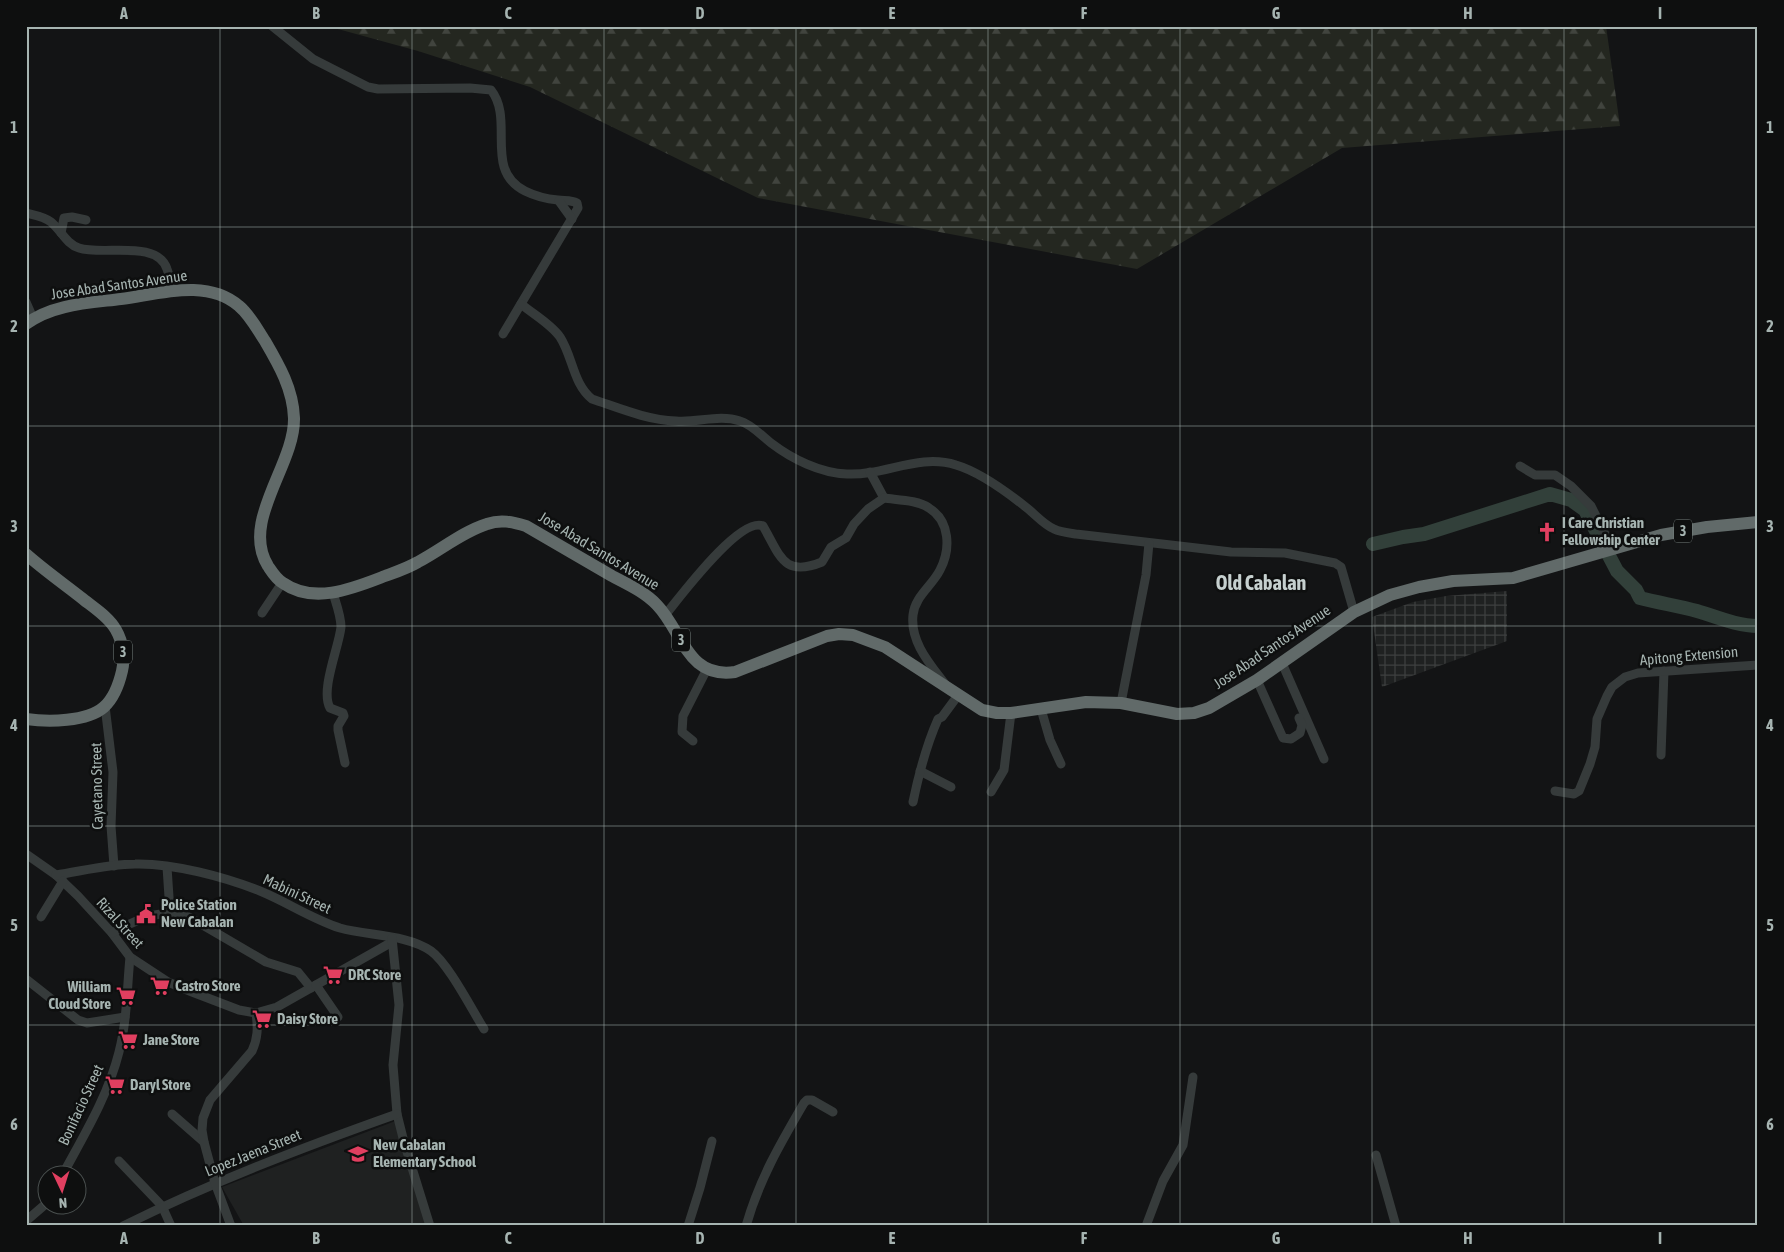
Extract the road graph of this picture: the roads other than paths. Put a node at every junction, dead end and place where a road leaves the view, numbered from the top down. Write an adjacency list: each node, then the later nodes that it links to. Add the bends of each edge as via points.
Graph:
1 (272, 26): 2 (street, via 313,59 368,87 491,90 499,106 501,156 505,170 523,190)
2 (559, 201): 4 (street); 4 (street, via 577,203)
3 (26, 213): 6 (street, via 49,220)
4 (572, 219): 9 (street)
5 (86, 220): 6 (street, via 64,218)
6 (61, 233): 7 (street, via 71,244 84,249 140,251 155,255 167,268)
7 (170, 291): 10 (highway, Jose Abad Santos Avenue, via 79,304 45,312); 19 (highway, Jose Abad Santos Avenue, via 208,290 240,306 265,342 288,387 294,420 292,432 260,534 264,560)
8 (26, 302): 10 (street)
9 (521, 304): 11 (street); 13 (street, via 559,335 569,353 578,385 592,400 677,422 727,418 742,421 810,466 847,474)
10 (30, 321)
11 (503, 334)
12 (1520, 466): 17 (street, via 1535,475 1555,474 1571,486 1591,506)
13 (870, 472): 14 (street); 16 (street, via 937,461 956,465 978,474 1054,529)
14 (884, 498): 23 (street, via 854,524 846,538 831,546 822,562 814,565 788,566 762,526 755,524 739,532 722,547); 29 (street, via 929,507 946,528 947,550 941,569 920,596 913,616 920,648)
15 (1758, 522): 17 (highway, Jose Abad Santos Avenue / 3, via 1669,533)
16 (1149, 543): 21 (street, via 1232,552 1285,553 1335,563 1341,567); 31 (street, via 1146,575)
17 (1611, 549): 21 (highway, Jose Abad Santos Avenue / 3, via 1513,578 1453,581 1419,587 1390,595)
18 (26, 554): 32 (highway, 3, via 100,612 116,630 124,662 117,690)
19 (282, 583): 20 (highway, Jose Abad Santos Avenue / 3, via 303,591); 22 (street)
20 (333, 593): 23 (highway, Jose Abad Santos Avenue / 3, via 416,564 467,532 501,521 526,526 646,595); 40 (street, via 341,628 331,667 328,701 330,708 344,716 338,730)
21 (1354, 612): 24 (highway, Jose Abad Santos Avenue / 3)
22 (262, 613)
23 (666, 614): 26 (highway, Jose Abad Santos Avenue / 3, via 689,654)
24 (1282, 663): 28 (highway, Jose Abad Santos Avenue / 3); 39 (street)
25 (1758, 665): 27 (street, Apitong Extension)
26 (707, 669): 29 (highway, Jose Abad Santos Avenue / 3, via 720,673 735,672 827,636 840,634 853,635 884,647); 37 (street, via 683,716 682,732)
27 (1664, 671): 38 (street); 44 (street, Apitong Extension, via 1625,677 1612,687 1597,719 1595,747 1579,791 1574,794)
28 (1257, 680): 31 (highway, Jose Abad Santos Avenue / 3, via 1194,713 1177,714); 36 (street, via 1283,738 1300,733 1302,725)
29 (946, 686): 30 (highway, Jose Abad Santos Avenue / 3)
30 (958, 694): 34 (highway, Jose Abad Santos Avenue / 3, via 982,710); 42 (street, via 938,719)
31 (1121, 703): 33 (highway, Jose Abad Santos Avenue / 3, via 1086,702)
32 (105, 706): 35 (highway, via 80,718); 48 (street, Cayetano Street, via 113,772 111,826)
33 (1041, 709): 34 (highway, Jose Abad Santos Avenue / 3); 41 (street)
34 (1011, 713): 45 (street, via 1004,770)
35 (26, 718)
36 (1299, 718)
37 (693, 741)
38 (1661, 755)
39 (1324, 759)
40 (345, 763)
41 (1061, 764)
42 (920, 771): 43 (street); 46 (street)
43 (951, 787)
44 (1555, 790)
45 (991, 792)
46 (913, 802)
47 (26, 854): 50 (street, Rizal Street)
48 (114, 866): 49 (street, Mabini Street, via 146,864); 50 (street, Mabini Street)
49 (166, 867): 51 (street); 54 (street, Mabini Street, via 243,885 340,928)
50 (59, 878): 52 (street); 53 (street, Rizal Street)
51 (170, 912): 53 (street, via 153,915); 57 (street, via 189,917 266,962 298,972)
52 (40, 917)
53 (112, 933): 55 (street, Rizal Street)
54 (392, 940): 57 (street); 61 (street, Mabini Street, via 423,946 438,957); 65 (street, via 399,1005 393,1065)
55 (130, 957): 58 (street, Rizal Street, via 153,973 192,992); 59 (street, Bonifacio Street)
56 (26, 979): 59 (street, via 78,1020 87,1023)
57 (314, 986): 58 (street, via 277,1007); 60 (street)
58 (256, 1013): 67 (street, via 256,1042 210,1100 203,1118)
59 (125, 1017): 70 (street, Bonifacio Street, via 109,1083)
60 (338, 1017)
61 (484, 1029)
62 (1193, 1077): 81 (street, via 1183,1145 1163,1181)
63 (833, 1112): 80 (street, via 812,1100 804,1103 754,1197)
64 (172, 1114): 67 (street)
65 (397, 1114): 71 (street, Lopez Jaena Street); 78 (street)
66 (712, 1141): 79 (street)
67 (204, 1142): 71 (street)
68 (1376, 1155): 82 (street)
69 (119, 1161): 72 (street)
70 (68, 1164)
71 (215, 1183): 72 (street, Lopez Jaena Street); 77 (street)
72 (162, 1206): 75 (street, Lopez Jaena Street); 76 (street)
73 (38, 1211): 74 (street)
74 (26, 1221)
75 (123, 1226)
76 (171, 1226)
77 (231, 1226)
78 (430, 1226)
79 (688, 1226)
80 (746, 1226)
81 (1146, 1226)
82 (1396, 1226)

